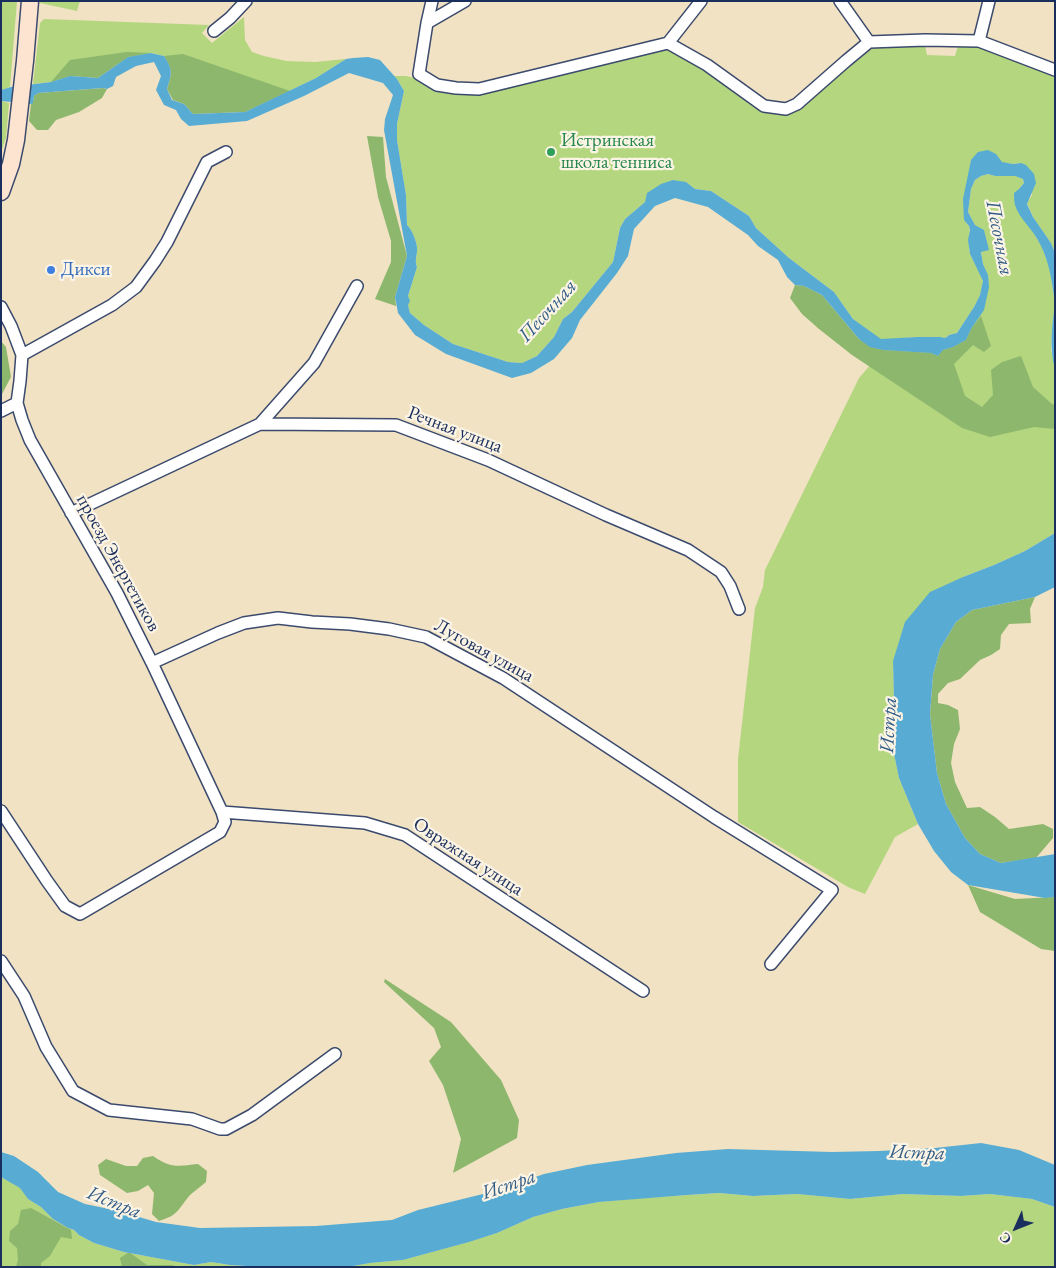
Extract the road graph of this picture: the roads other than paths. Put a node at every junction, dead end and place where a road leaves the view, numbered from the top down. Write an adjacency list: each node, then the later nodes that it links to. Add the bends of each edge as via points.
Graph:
1 (30, 1): 15 (main road, via 16,140)
2 (246, 1): 9 (street)
3 (432, 1): 8 (street)
4 (465, 1): 8 (street)
5 (701, 1): 12 (street)
6 (840, 1): 11 (street)
7 (989, 1): 10 (street)
8 (427, 23): 12 (street, via 419,74 437,85 456,88 479,89)
9 (214, 31)
10 (979, 41): 11 (street); 13 (street)
11 (869, 42): 12 (street, via 798,104 786,109 764,106 707,64)
12 (668, 43)
13 (1055, 70)
14 (226, 152): 18 (street, via 206,162 167,242 136,287 112,305)
15 (1, 192)
16 (357, 286): 21 (street, via 314,364)
17 (1, 307): 18 (street, проезд Энергетиков)
18 (22, 355): 19 (street, проезд Энергетиков)
19 (17, 403): 20 (street); 22 (street, проезд Энергетиков, via 30,440)
20 (1, 411)
21 (260, 424): 22 (street, Речная улица); 23 (street, Речная улица, via 396,425 432,438 688,550 721,572)
22 (71, 513): 24 (street, проезд Энергетиков)
23 (739, 610)
24 (152, 663): 26 (street, проезд Энергетиков); 28 (street, Луговая улица, via 244,623 278,618 389,629 426,637 503,678 714,817 832,890)
25 (1, 811): 26 (street, via 65,906 80,914 220,832 225,822)
26 (222, 812): 29 (street, Овражная улица, via 365,823 405,835)
27 (1, 961): 30 (street, via 24,996 46,1048 73,1091 109,1110 192,1119 226,1129 252,1115)
28 (772, 964)
29 (643, 992)
30 (336, 1054)

